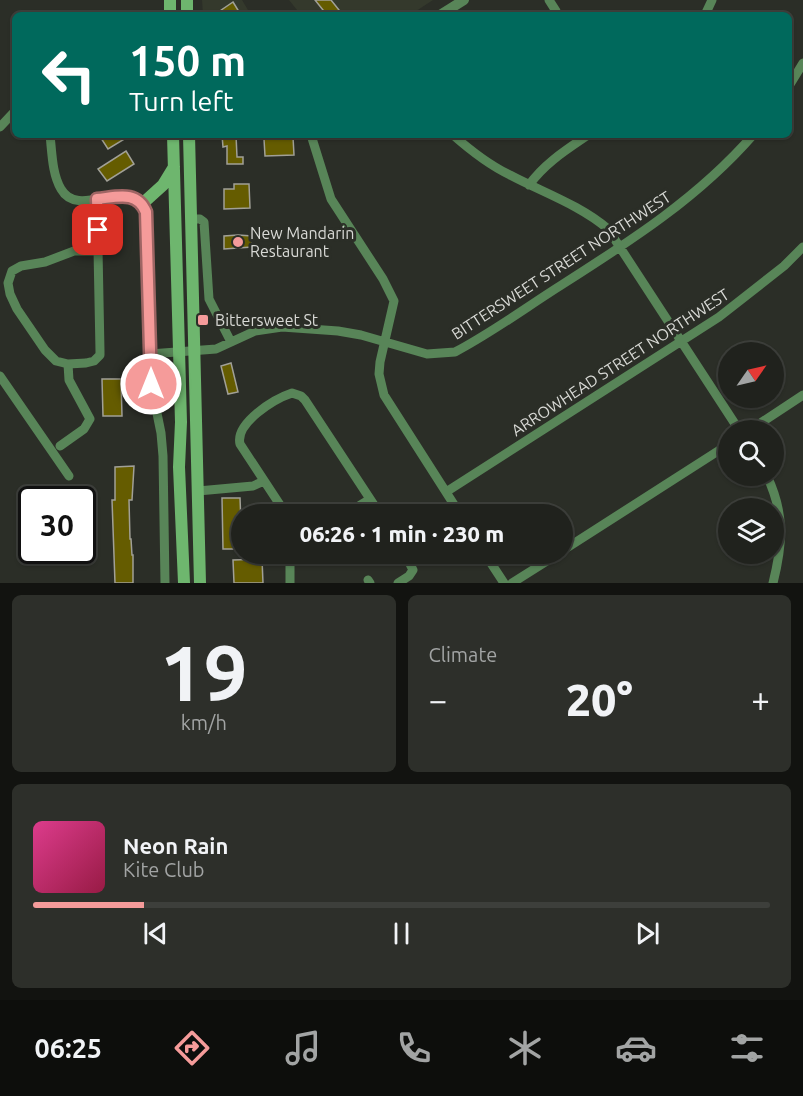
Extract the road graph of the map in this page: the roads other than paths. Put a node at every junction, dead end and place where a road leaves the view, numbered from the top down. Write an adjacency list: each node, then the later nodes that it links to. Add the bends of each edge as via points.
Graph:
1 (464, 0): 4 (street)
2 (549, 0): 3 (street)
3 (556, 11)
4 (445, 12)
5 (803, 63): 6 (street)
6 (792, 81)
7 (12, 114): 8 (street)
8 (0, 128)
9 (50, 138): 18 (street, via 62,190 70,199)
10 (173, 138): 16 (main road)
11 (189, 138): 20 (main road)
12 (312, 138): 26 (street, via 331,199 394,302)
13 (457, 138): 17 (street, via 486,161)
14 (584, 138): 17 (street, via 556,157)
15 (750, 138): 21 (street, BITTERSWEET STREET NORTHWEST, via 689,198)
16 (174, 166): 19 (main road, via 163,185); 28 (main road)
17 (529, 185): 21 (street, via 600,222)
18 (97, 199): 19 (street, via 130,196); 23 (street)
19 (142, 204): 29 (street, via 147,220)
20 (191, 219): 25 (street, via 204,222 209,298); 27 (main road)
21 (621, 246): 24 (street); 26 (street, BITTERSWEET STREET NORTHWEST, via 455,352 427,354)
22 (803, 247): 24 (street, ARROWHEAD STREET NORTHWEST, via 740,303)
23 (98, 252): 30 (street, via 100,355 91,363); 30 (street, via 69,252 21,266 9,276 8,289 17,309 51,357)
24 (682, 341): 33 (street); 41 (street, ARROWHEAD STREET NORTHWEST)
25 (231, 342): 26 (street, BITTERSWEET STREET NORTHWEST, via 282,327 338,331); 27 (street, BITTERSWEET STREET NORTHWEST, via 216,349)
26 (384, 342): 41 (street, via 379,374 384,395)
27 (194, 351): 28 (street, BITTERSWEET STREET NORTHWEST); 40 (main road)
28 (179, 352): 29 (street, BITTERSWEET STREET NORTHWEST); 53 (main road)
29 (150, 354): 52 (street, via 163,456)
30 (68, 364): 35 (street, via 69,380 88,413 89,423)
31 (0, 376): 37 (street)
32 (803, 395): 34 (street)
33 (733, 420)
34 (765, 420)
35 (60, 446)
36 (718, 451): 47 (street)
37 (69, 476)
38 (264, 482): 40 (street); 42 (street, via 240,444 239,432 258,413 296,393 305,400); 43 (street)
39 (771, 486): 59 (street, via 781,530)
40 (198, 491): 54 (main road)
41 (446, 492): 46 (street)
42 (370, 499): 44 (street); 45 (street)
43 (279, 504)
44 (362, 504)
45 (373, 504)
46 (454, 504)
47 (573, 544)
48 (290, 564): 55 (street)
49 (410, 564): 56 (street, via 412,573)
50 (492, 564): 57 (street)
51 (542, 564): 58 (street)
52 (165, 583)
53 (184, 583)
54 (200, 583)
55 (290, 583)
56 (398, 583)
57 (504, 583)
58 (512, 583)
59 (774, 583)

